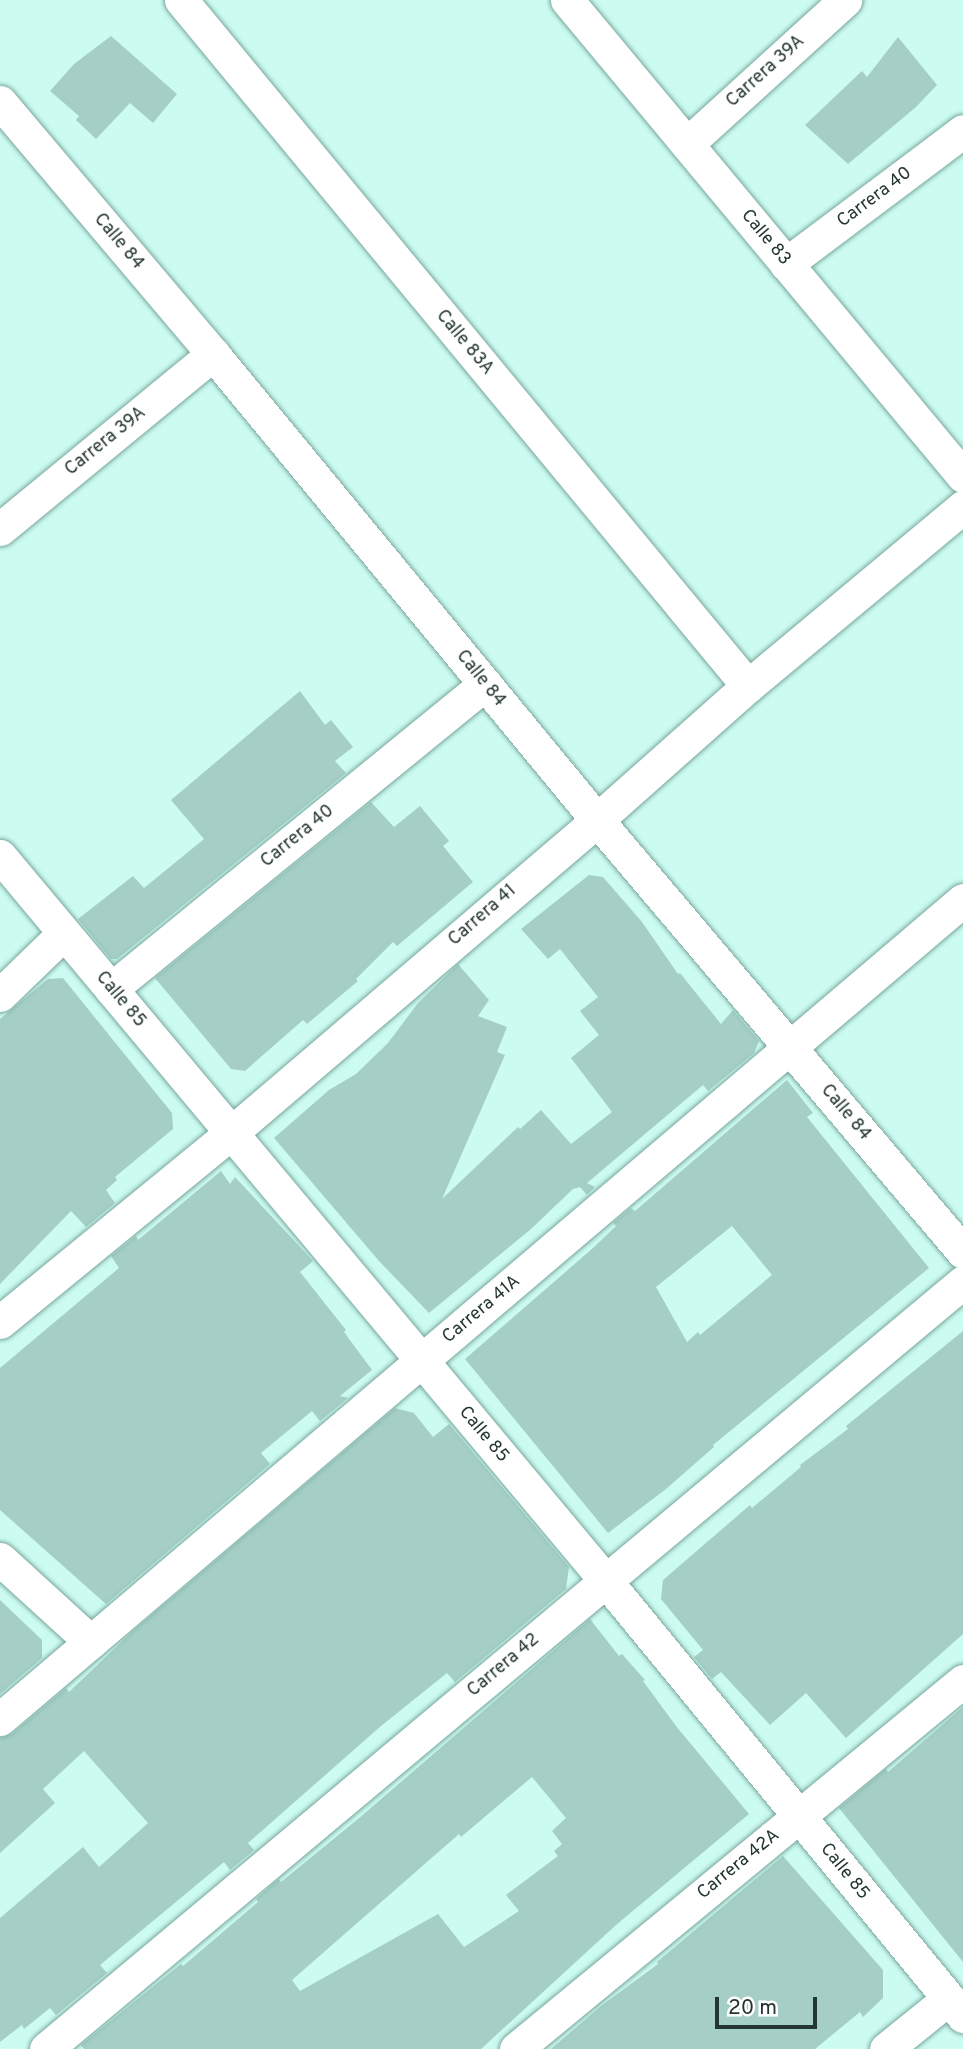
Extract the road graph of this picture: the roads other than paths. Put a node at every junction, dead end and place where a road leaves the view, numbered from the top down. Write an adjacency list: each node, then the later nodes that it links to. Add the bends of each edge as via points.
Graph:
1 (181, 0): 13 (street, Calle 83A)
2 (567, 0): 6 (street, Calle 83)
3 (845, 0): 6 (street, Carrera 39A)
4 (0, 102): 8 (street, Calle 84)
5 (963, 131): 7 (street, Carrera 40)
6 (687, 144): 7 (street, Calle 83)
7 (786, 264): 9 (street, Calle 83)
8 (213, 354): 11 (street, Carrera 39A); 12 (street, Calle 84)
9 (963, 476)
10 (963, 507): 13 (street, Carrera 41)
11 (0, 529)
12 (485, 684): 14 (street, Calle 84); 18 (street, Carrera 40)
13 (748, 686): 14 (street, Carrera 41)
14 (597, 820): 20 (street, Calle 84); 21 (street, Carrera 41)
15 (0, 856): 17 (street, Calle 85)
16 (963, 900): 20 (street, Carrera 41A)
17 (64, 933): 18 (street, Calle 85); 19 (street)
18 (111, 989): 21 (street, Calle 85)
19 (0, 995)
20 (790, 1048): 22 (street, Calle 84); 25 (street, Carrera 41A)
21 (231, 1133): 24 (street, Carrera 41); 25 (street, Calle 85)
22 (963, 1252)
23 (963, 1282): 27 (street, Carrera 42)
24 (0, 1322)
25 (422, 1361): 27 (street, Calle 85); 28 (street, Carrera 41A)
26 (0, 1559): 28 (street)
27 (606, 1581): 31 (street, Calle 85); 33 (street, Carrera 42)
28 (90, 1642): 30 (street, Carrera 41A)
29 (963, 1681): 31 (street, Carrera 42A)
30 (0, 1719)
31 (798, 1816): 32 (street, Calle 85); 34 (street, Carrera 42A)
32 (956, 2007): 35 (street)
33 (46, 2049)
34 (516, 2049)
35 (886, 2049)

